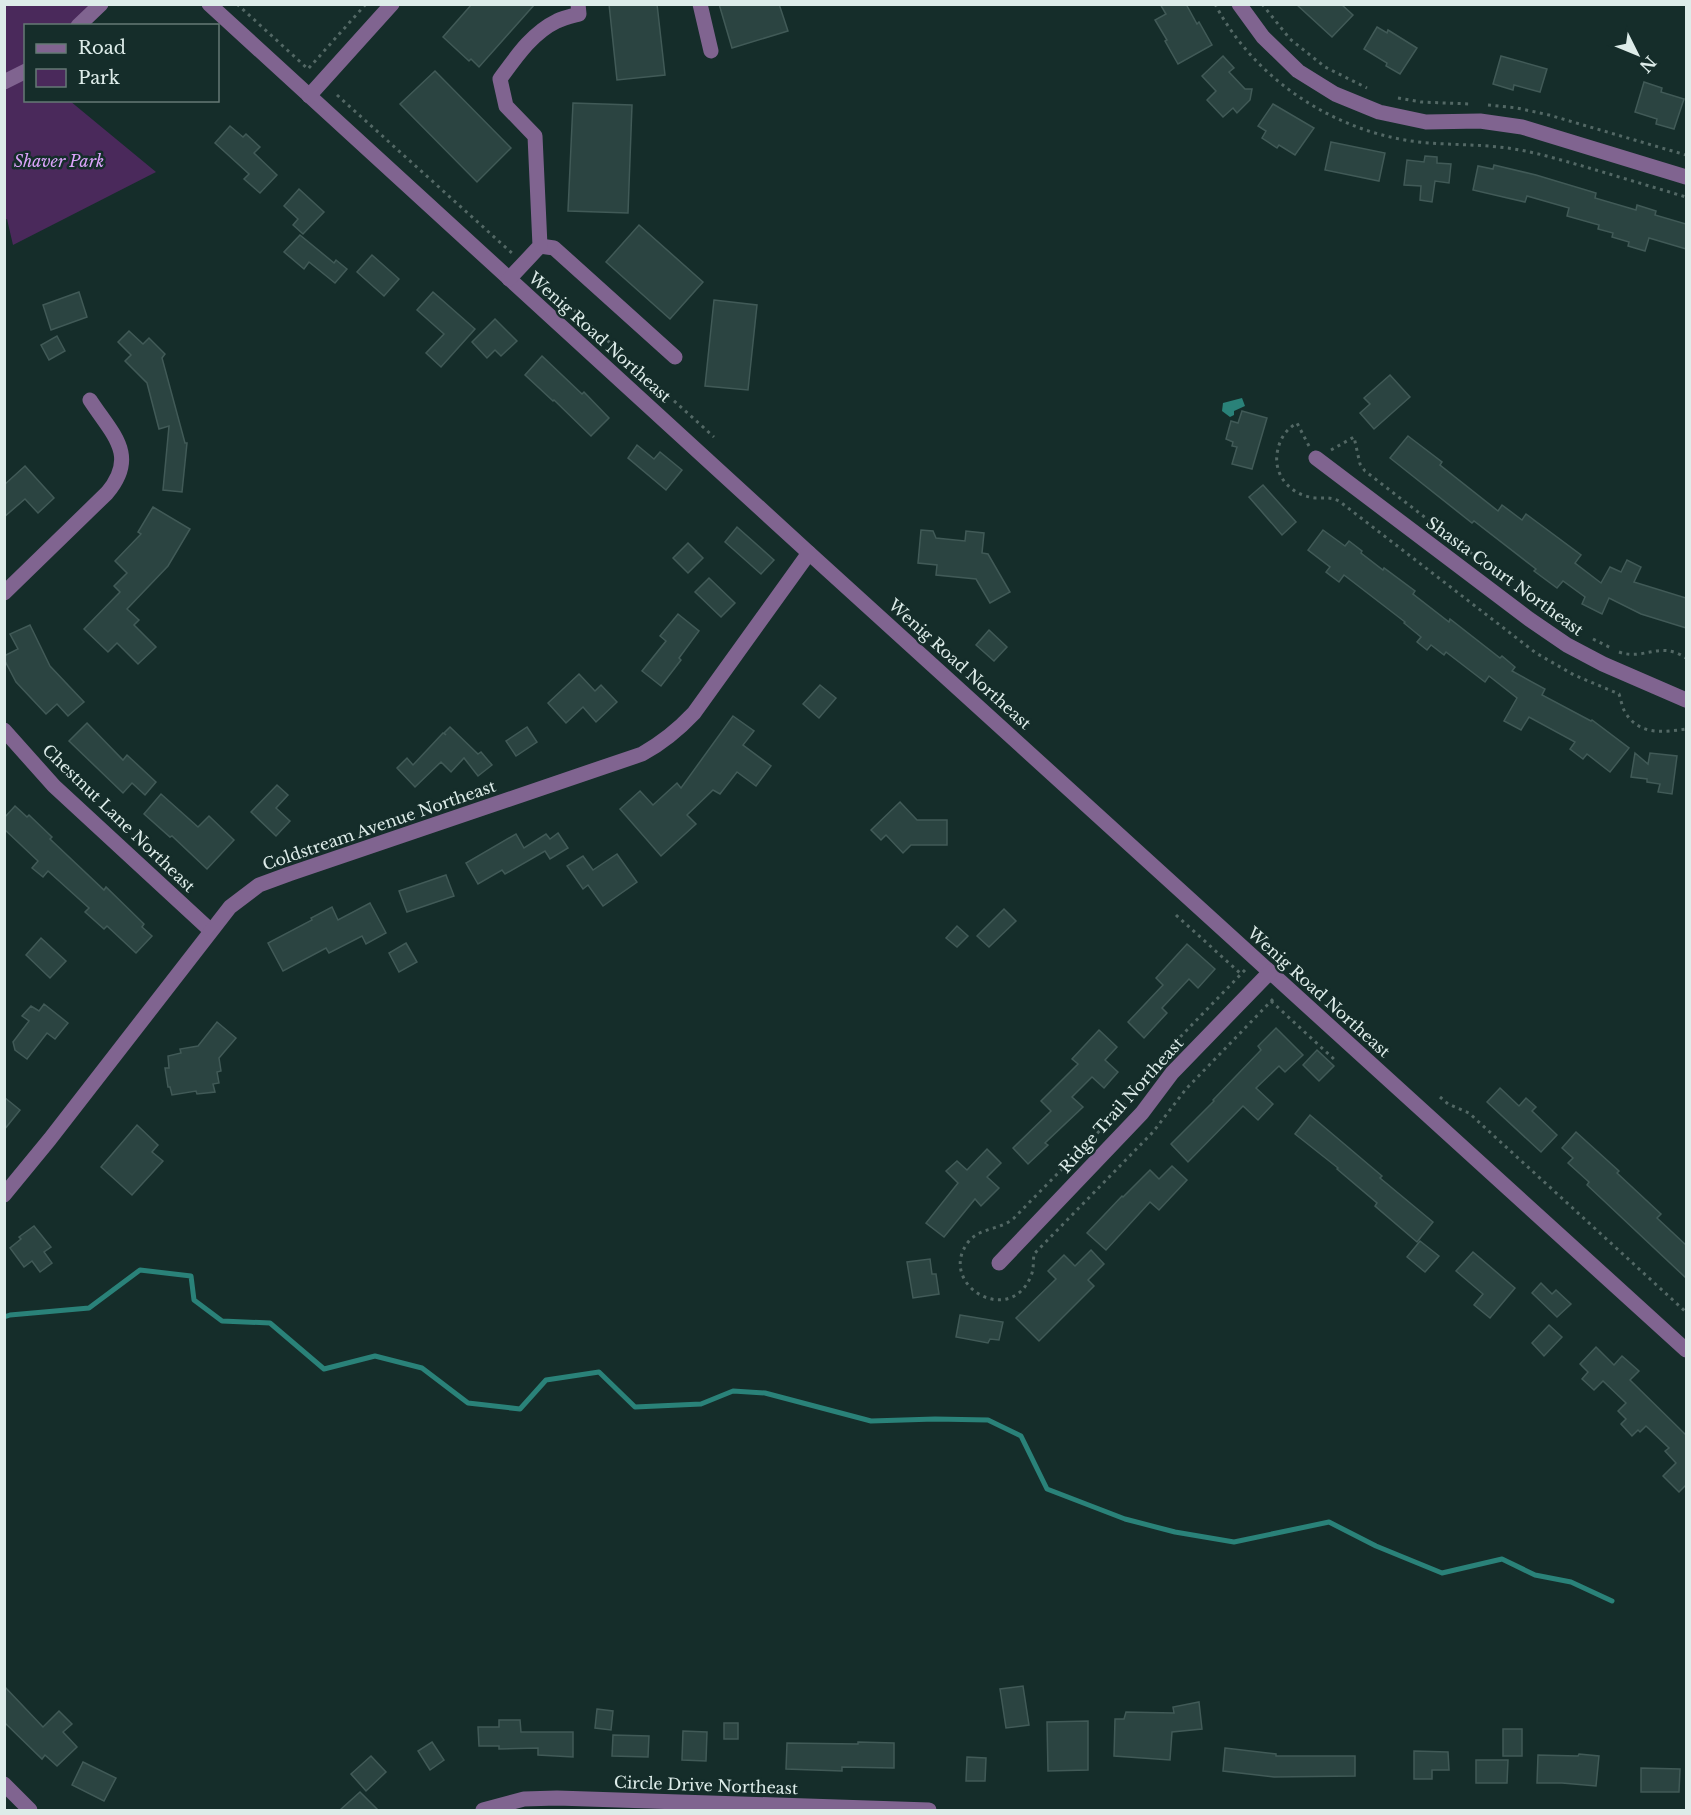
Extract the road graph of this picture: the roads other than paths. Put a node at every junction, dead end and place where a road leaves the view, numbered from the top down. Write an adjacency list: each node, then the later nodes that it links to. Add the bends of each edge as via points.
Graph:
1 (101, 4): 7 (street)
2 (209, 4): 11 (street, Wenig Road Northeast)
3 (392, 4): 11 (street)
4 (578, 4): 13 (street, via 579,14 557,21 537,34 501,79 506,106 535,136)
5 (700, 4): 8 (street)
6 (1239, 4): 12 (street, via 1263,37 1298,71 1335,94 1379,112 1426,122 1480,121 1522,128)
7 (80, 24)
8 (711, 51)
9 (24, 72): 10 (street)
10 (4, 82)
11 (309, 96): 14 (street, Wenig Road Northeast)
12 (1686, 177)
13 (540, 246): 14 (street); 15 (street, via 554,248)
14 (509, 279): 18 (street, Wenig Road Northeast)
15 (675, 357)
16 (90, 400): 19 (street, via 118,442 123,458 117,482)
17 (1316, 458): 20 (street, Shasta Court Northeast, via 1567,645)
18 (809, 553): 22 (street, Coldstream Avenue Northeast, via 694,713 658,745 642,754 259,885 230,907); 23 (street, Wenig Road Northeast)
19 (4, 593)
20 (1686, 700)
21 (4, 730): 22 (street, Chestnut Lane Northeast, via 54,786)
22 (210, 930): 24 (street, Coldstream Avenue Northeast)
23 (1270, 972): 25 (street, Ridge Trail Northeast); 26 (street, Wenig Road Northeast)
24 (4, 1194)
25 (999, 1263)
26 (1686, 1350)
27 (4, 1785): 28 (street)
28 (30, 1810)
29 (483, 1810): 30 (street, Circle Drive Northeast, via 524,1799 557,1798)
30 (929, 1810)

